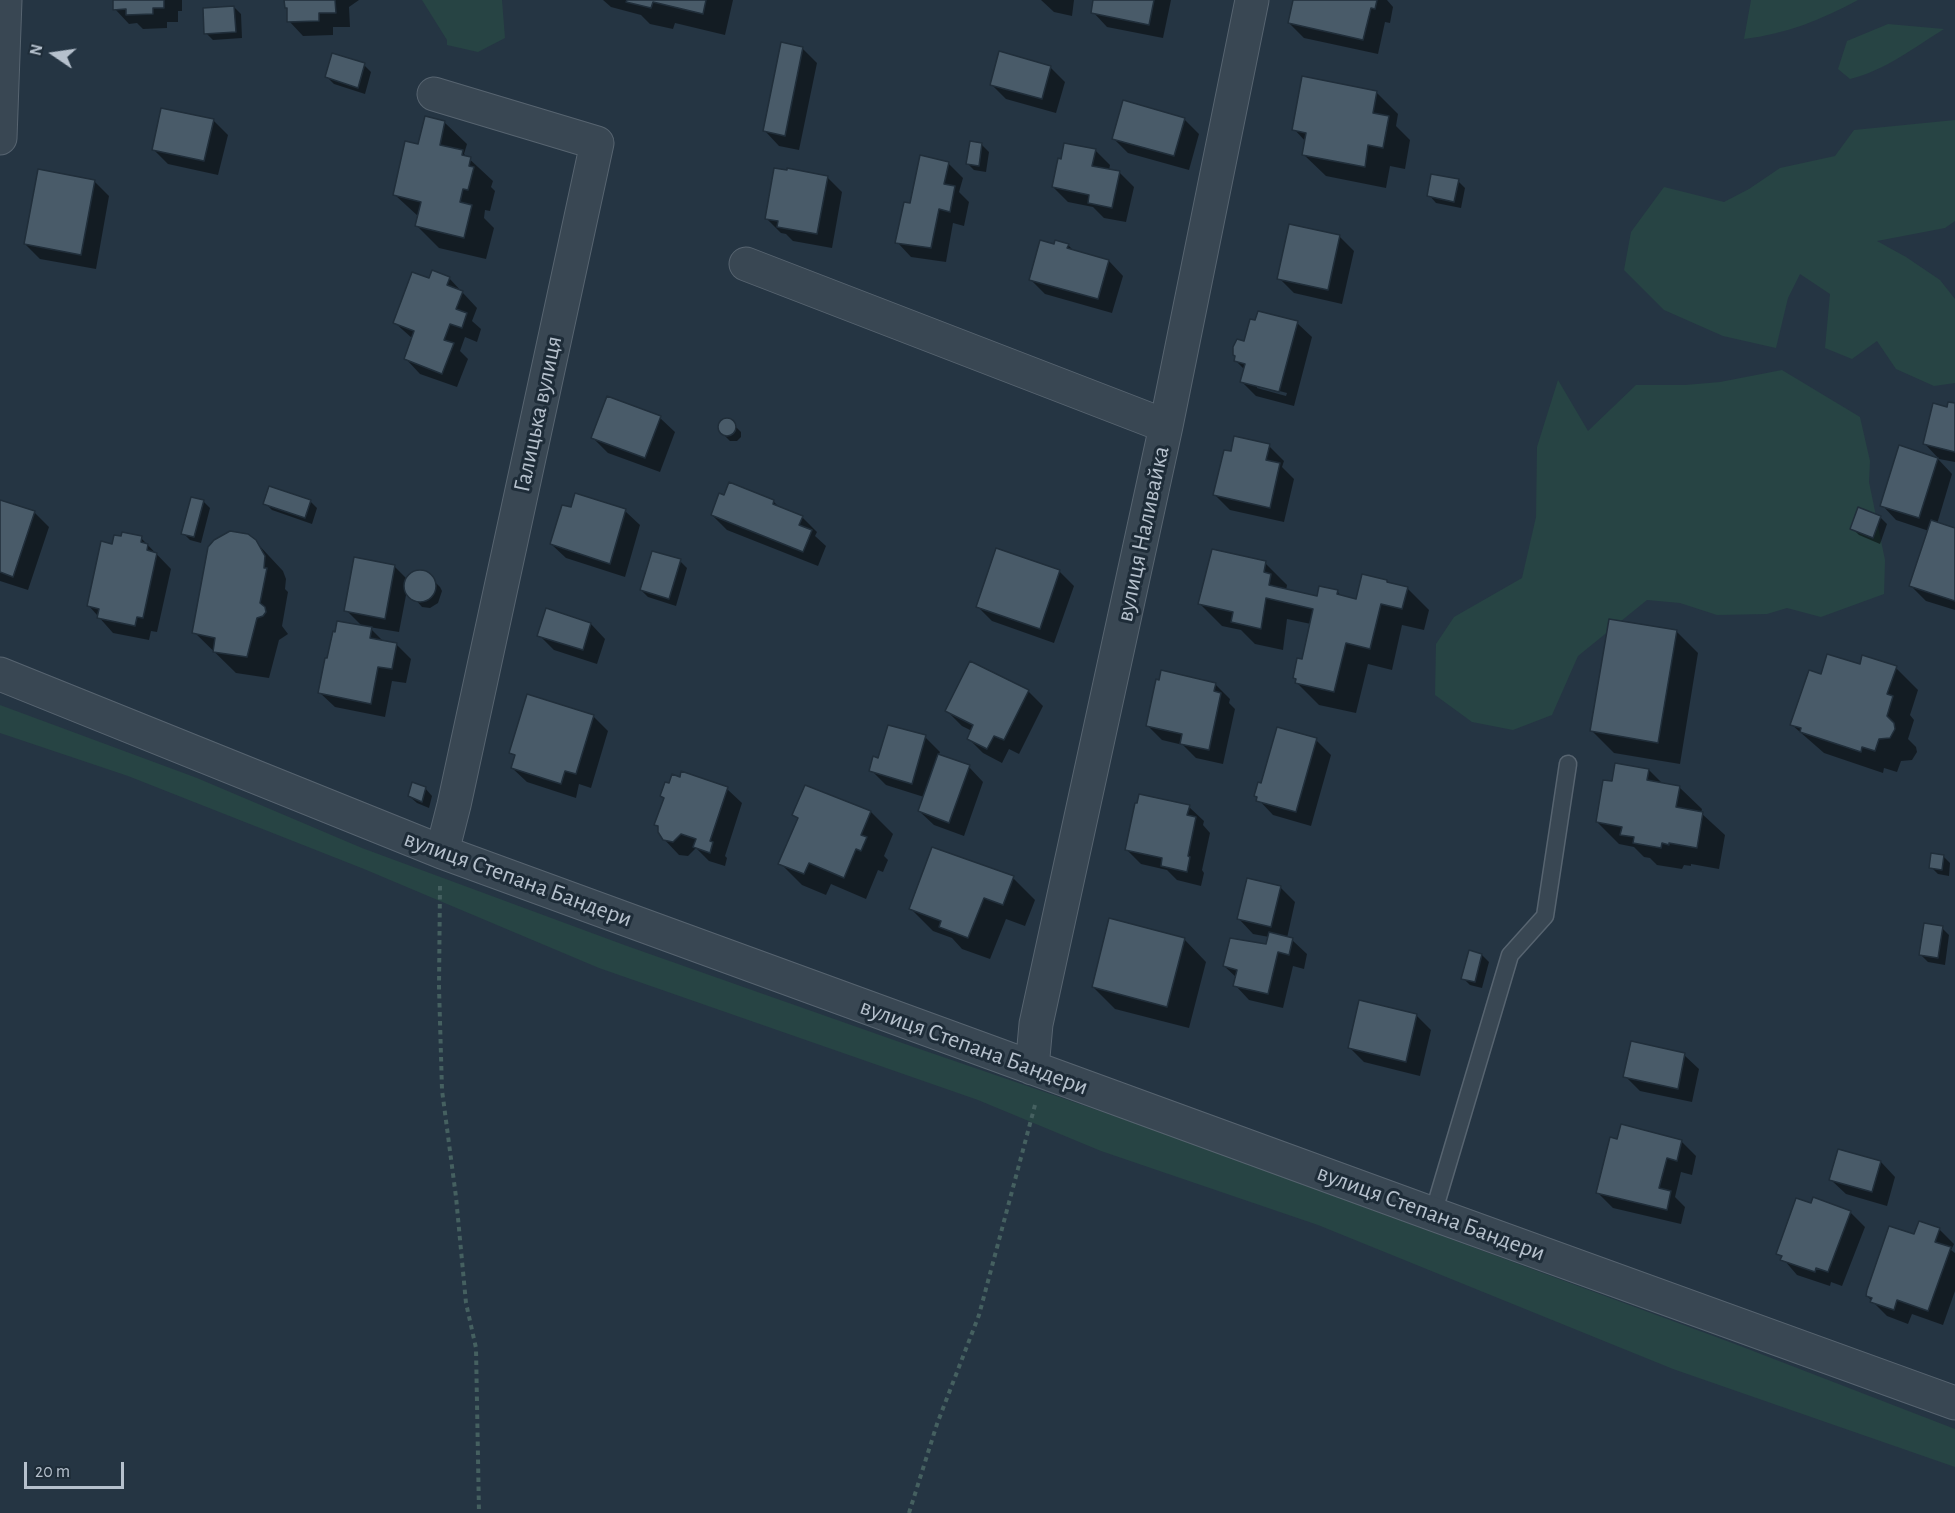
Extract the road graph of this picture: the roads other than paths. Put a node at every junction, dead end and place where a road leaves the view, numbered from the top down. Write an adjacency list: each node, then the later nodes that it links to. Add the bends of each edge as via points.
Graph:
1 (5, 0): 4 (street)
2 (1252, 0): 6 (street, вулиця Наливайка)
3 (434, 94): 9 (street, Галицька вулиця, via 597,143)
4 (0, 138)
5 (746, 264): 6 (street)
6 (1166, 426): 10 (street, вулиця Наливайка, via 1036,1024)
7 (0, 674): 9 (street, вулиця Степана Бандери)
8 (1568, 764): 11 (lane, via 1545,916 1510,955)
9 (442, 852): 10 (street, вулиця Степана Бандери)
10 (1032, 1068): 11 (street, вулиця Степана Бандери)
11 (1432, 1214): 12 (street, вулиця Степана Бандери)
12 (1955, 1403)

